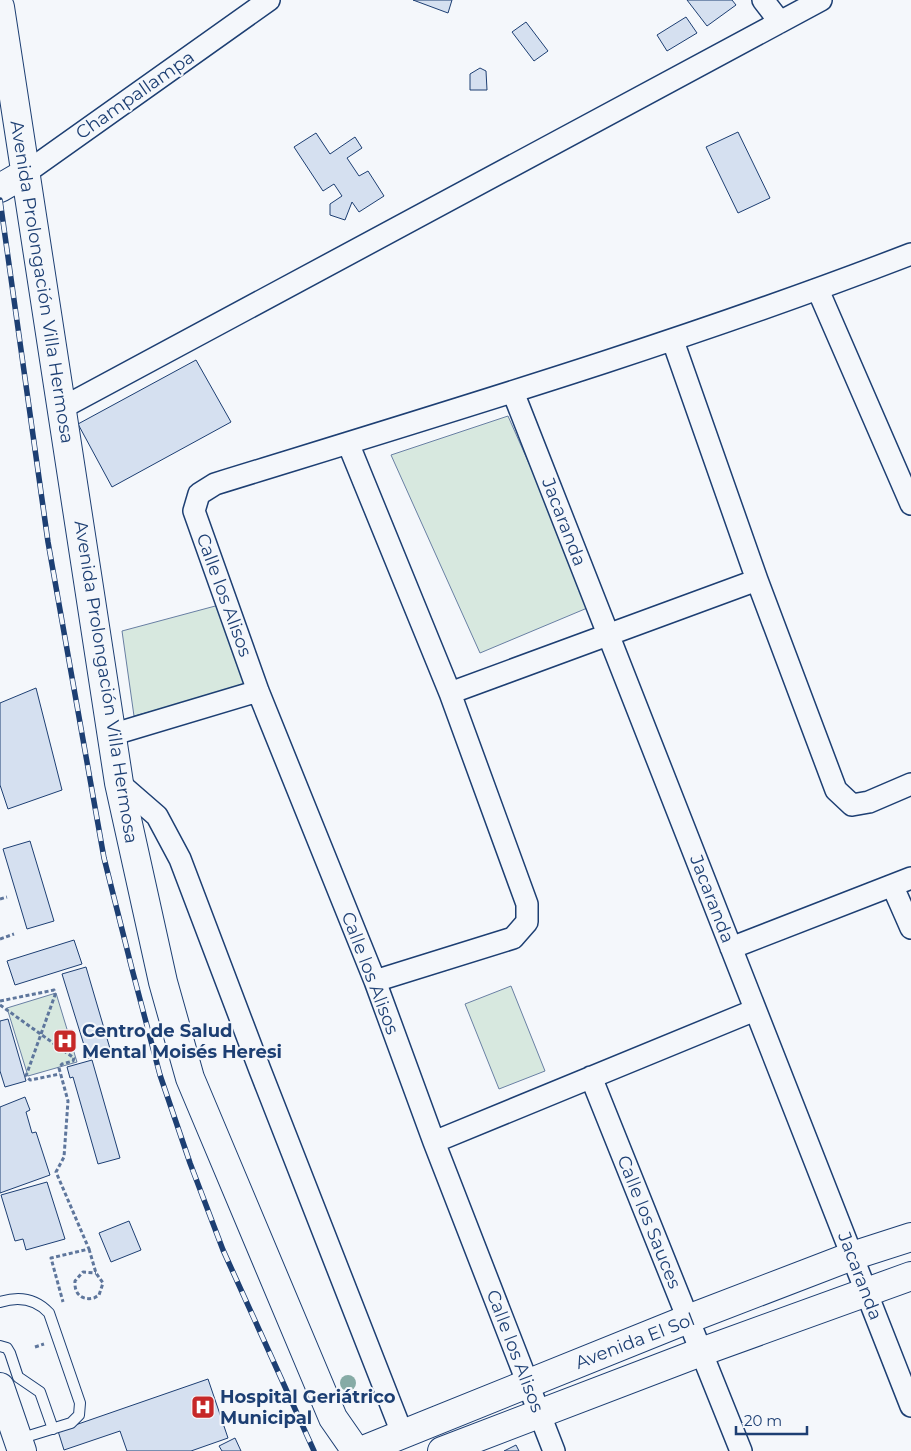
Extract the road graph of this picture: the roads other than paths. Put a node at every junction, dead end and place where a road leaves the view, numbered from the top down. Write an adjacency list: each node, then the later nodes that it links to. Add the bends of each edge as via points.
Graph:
1 (269, 0): 6 (street, Champallampa)
2 (763, 0): 5 (street)
3 (821, 0): 5 (street)
4 (0, 7): 6 (main road, Avenida Prolongación Villa Hermosa)
5 (780, 22): 12 (street)
6 (24, 174): 7 (main road, Champallampa); 12 (main road, Avenida Prolongación Villa Hermosa)
7 (0, 188)
8 (911, 254): 9 (street)
9 (818, 290): 10 (street); 14 (street)
10 (673, 341): 11 (street); 15 (street)
11 (513, 392): 13 (street); 16 (street, Jacaranda)
12 (62, 408): 19 (main road, Avenida Prolongación Villa Hermosa)
13 (348, 443): 17 (street, Calle los Alisos, via 215,484 198,494 194,511); 18 (street)
14 (911, 504)
15 (757, 580): 16 (street); 21 (street, via 836,790 852,805 869,802)
16 (608, 635): 18 (street); 24 (street, Jacaranda)
17 (258, 691): 19 (street); 25 (street, Calle los Alisos)
18 (450, 693): 25 (street, via 526,904 527,922 513,938)
19 (111, 735): 20 (main road, Avenida Prolongación Villa Hermosa)
20 (119, 783): 41 (main road, Avenida Prolongación Villa Hermosa, via 163,982 190,1078); 43 (street, via 157,816 180,859)
21 (911, 784)
22 (902, 883): 23 (street); 24 (street)
23 (911, 928)
24 (731, 948): 26 (street, Jacaranda)
25 (375, 981): 28 (street, Calle los Alisos)
26 (755, 1010): 27 (street); 30 (street, Jacaranda)
27 (591, 1077): 28 (street); 34 (street, Calle los Sauces)
28 (434, 1142): 37 (street, Calle los Alisos)
29 (911, 1237): 30 (main road, Avenida El Sol)
30 (852, 1256): 32 (street, Jacaranda); 34 (main road, Avenida El Sol)
31 (911, 1276): 32 (main road, Avenida El Sol)
32 (866, 1291): 36 (main road, Avenida El Sol); 39 (street, Jacaranda)
33 (0, 1302): 42 (lane, via 24,1298 42,1306 49,1314 80,1403 77,1418)
34 (688, 1319): 36 (street, Calle los Sauces); 37 (main road, Avenida El Sol)
35 (0, 1346): 42 (lane, via 10,1353 18,1377 40,1392)
36 (701, 1352): 40 (main road, Avenida El Sol); 50 (street, Calle los Sauces)
37 (528, 1383): 40 (street, Calle los Alisos); 43 (main road, Avenida El Sol)
38 (0, 1387): 44 (main road)
39 (911, 1406)
40 (539, 1413): 48 (main road, Avenida El Sol); 49 (street, Calle los Alisos)
41 (333, 1418): 45 (main road, Avenida Prolongación Villa Hermosa); 46 (main road, Avenida Prolongación Villa Hermosa)
42 (53, 1429): 44 (lane)
43 (402, 1433): 47 (main road, Avenida El Sol)
44 (20, 1445)
45 (337, 1451)
46 (356, 1451)
47 (361, 1451)
48 (442, 1451)
49 (554, 1451)
50 (741, 1451)

